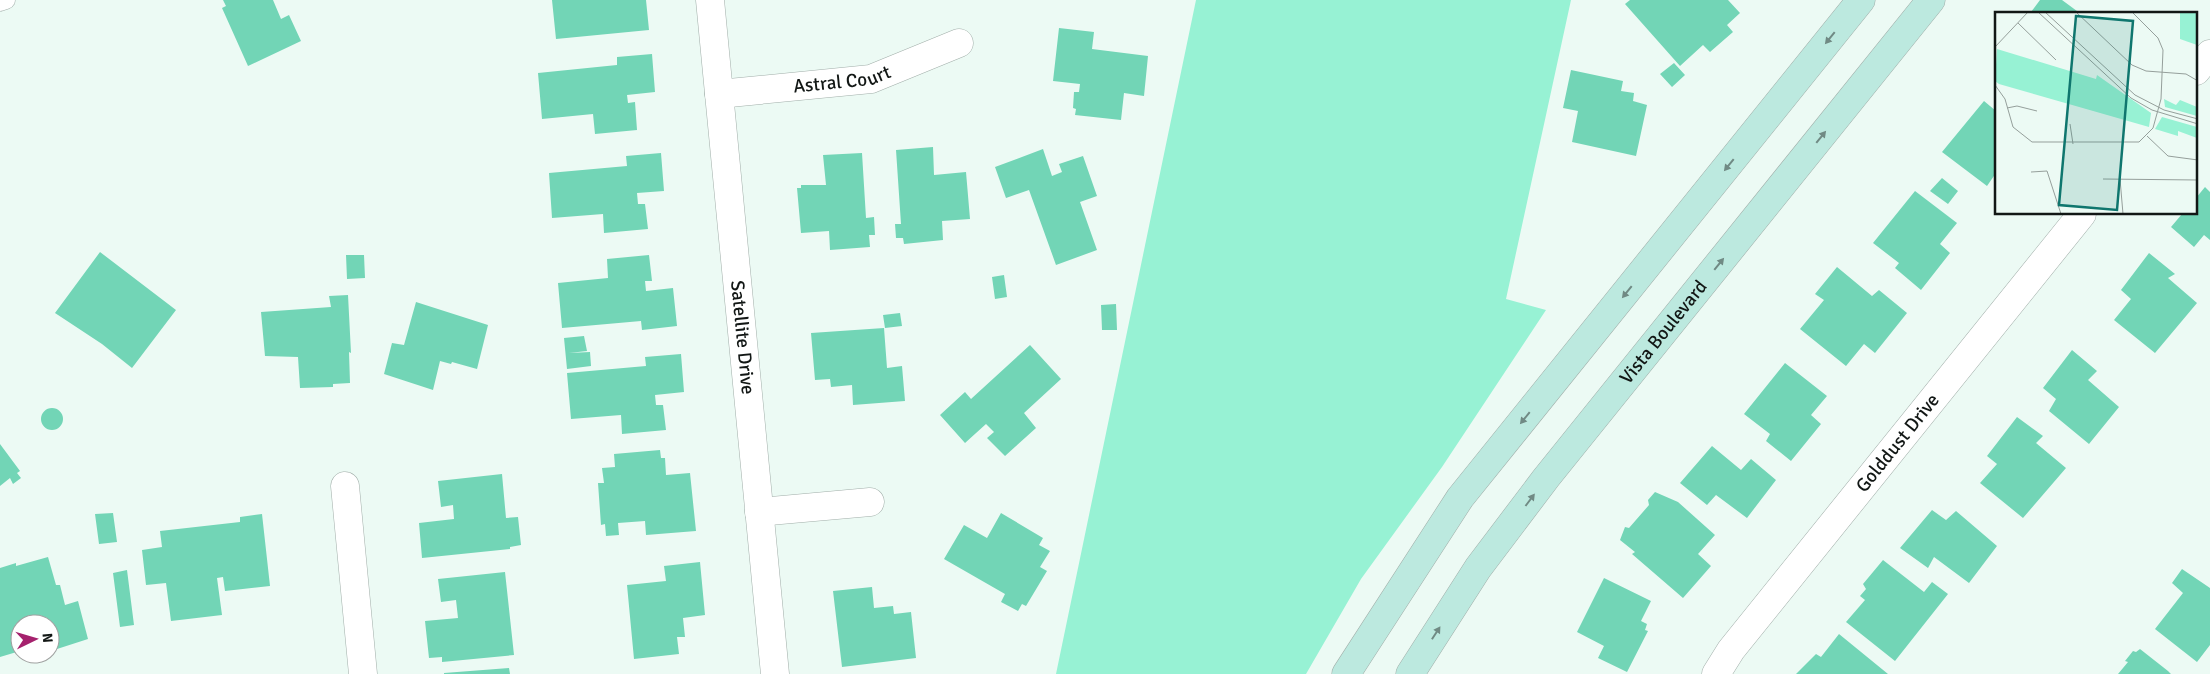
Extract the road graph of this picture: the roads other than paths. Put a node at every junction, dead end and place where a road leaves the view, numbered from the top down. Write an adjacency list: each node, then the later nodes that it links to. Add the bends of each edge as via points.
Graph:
1 (6, 0): 5 (lane)
2 (710, 0): 7 (street, Satellite Drive)
3 (1861, 0): 14 (main road, one-way to 14, via 1460,498)
4 (1931, 0): 15 (main road, Vista Boulevard, one-way to 4, via 1478,568 1546,478)
5 (0, 2)
6 (959, 43): 7 (street, Astral Court, via 872,79)
7 (719, 94): 11 (street, Satellite Drive)
8 (2081, 215): 16 (street, Golddust Drive, via 1737,642)
9 (345, 486): 12 (street)
10 (870, 502): 11 (street)
11 (758, 512): 13 (street, Satellite Drive)
12 (363, 674)
13 (775, 674)
14 (1346, 674)
15 (1410, 674)
16 (1716, 674)

